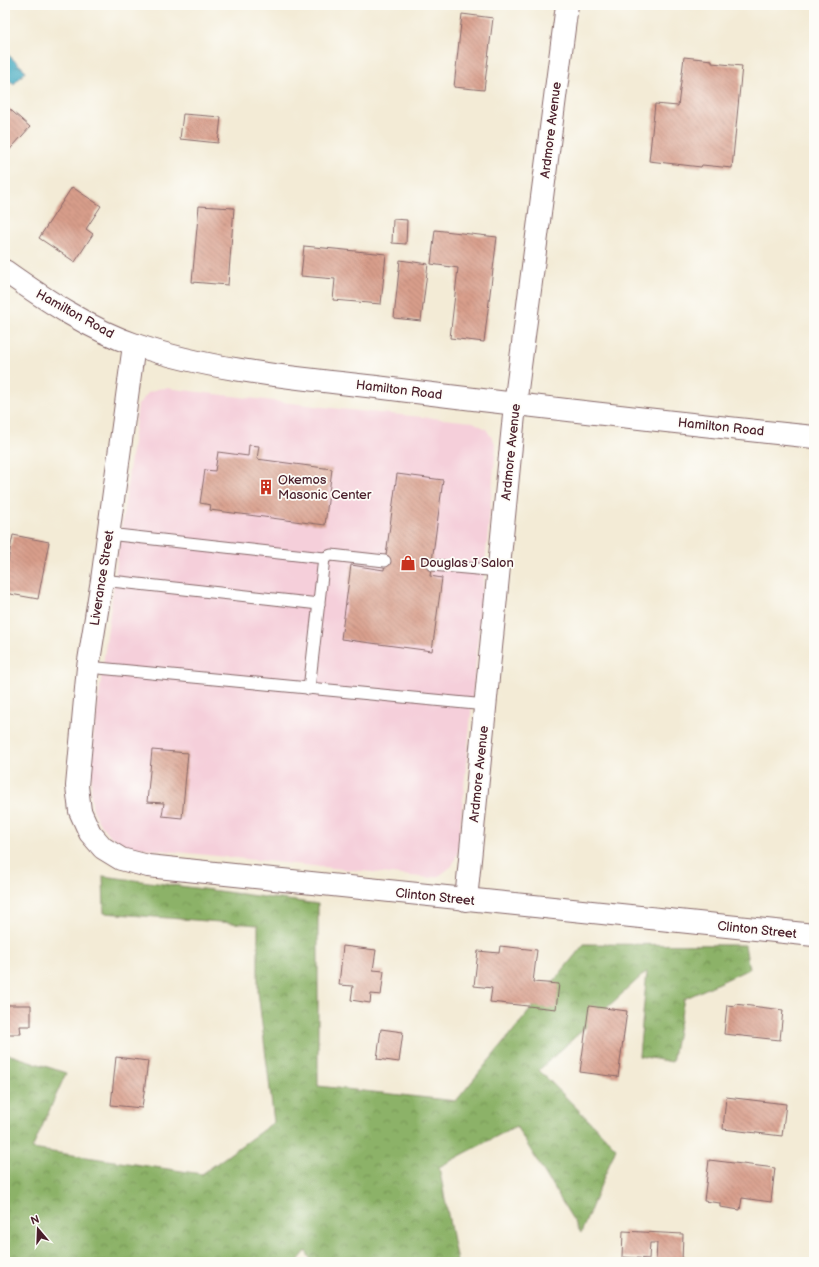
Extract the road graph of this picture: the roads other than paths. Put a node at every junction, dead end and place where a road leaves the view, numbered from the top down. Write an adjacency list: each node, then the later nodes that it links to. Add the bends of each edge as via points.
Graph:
1 (567, 5): 4 (street, Ardmore Avenue)
2 (5, 271): 3 (street, Hamilton Road, via 83,321)
3 (134, 344): 4 (street, Hamilton Road, via 191,361 248,371); 6 (street, Liverance Street)
4 (515, 405): 5 (street, Hamilton Road); 10 (street, Ardmore Avenue)
5 (814, 437)
6 (108, 534): 7 (lane); 11 (street, Liverance Street)
7 (324, 558): 8 (lane, via 331,555); 12 (lane)
8 (385, 560)
9 (432, 565): 10 (lane)
10 (499, 571): 15 (street, Ardmore Avenue)
11 (102, 580): 12 (lane); 13 (street, Liverance Street)
12 (319, 604): 14 (lane)
13 (88, 667): 14 (lane); 16 (street, Liverance Street, via 77,786)
14 (309, 689): 15 (lane)
15 (486, 705): 17 (street, Ardmore Avenue)
16 (80, 811): 17 (street, Clinton Street, via 90,833 103,848 121,859 148,866)
17 (466, 900): 18 (street, Clinton Street)
18 (814, 935)

